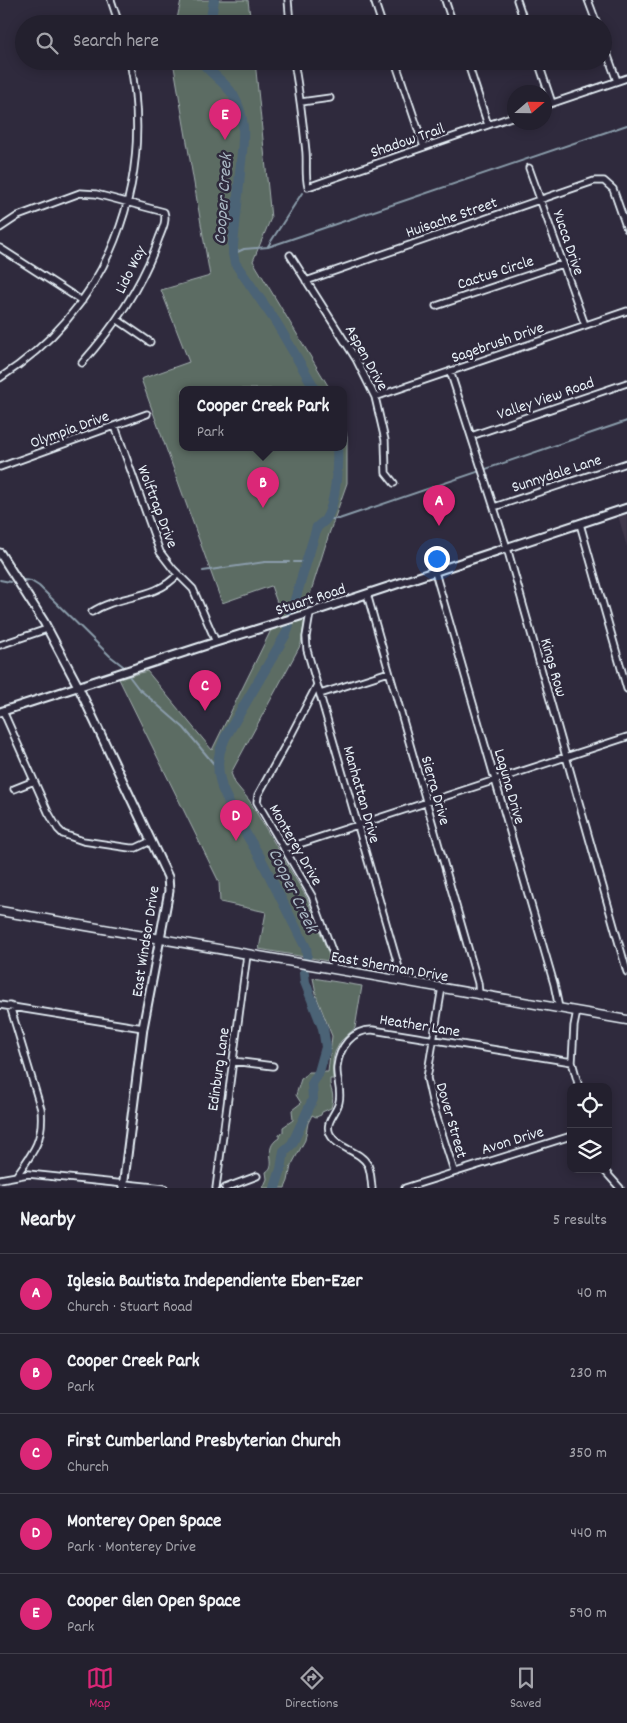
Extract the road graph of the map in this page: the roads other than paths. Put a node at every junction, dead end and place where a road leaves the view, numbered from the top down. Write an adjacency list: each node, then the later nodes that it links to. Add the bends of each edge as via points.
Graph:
1 (111, 0): 7 (street)
2 (288, 0): 8 (street)
3 (374, 0): 9 (street)
4 (445, 0): 10 (street)
5 (517, 0): 11 (street)
6 (588, 0): 12 (street)
7 (116, 15)
8 (289, 15)
9 (379, 15)
10 (451, 15)
11 (522, 15)
12 (594, 15)
13 (612, 67): 20 (street)
14 (131, 70): 30 (street, via 137,144)
15 (296, 70): 23 (street)
16 (398, 70): 27 (street)
17 (469, 70): 26 (street)
18 (541, 70): 21 (street)
19 (627, 78): 20 (street)
20 (617, 81): 24 (street)
21 (546, 85)
22 (330, 98): 23 (street)
23 (301, 102): 27 (street, Shadow Trail, via 308,187)
24 (552, 103)
25 (507, 118): 26 (street, Shadow Trail)
26 (488, 125): 27 (street, Shadow Trail)
27 (424, 148)
28 (529, 168): 29 (street, Yucca Drive)
29 (541, 200): 32 (street, Huisache Street, via 594,181 604,182 615,193); 35 (street, Yucca Drive); 36 (street, Huisache Street)
30 (127, 202): 31 (street, via 80,193 18,216); 37 (street, via 110,252); 40 (street, Lido Way, via 164,212 166,218 140,284)
31 (0, 228)
32 (627, 229)
33 (0, 248): 37 (street)
34 (290, 255): 36 (street, Aspen Drive)
35 (562, 264): 38 (street, Cactus Circle); 41 (street, Yucca Drive)
36 (306, 281): 47 (street, Aspen Drive, via 356,359)
37 (82, 301): 45 (street, via 49,339)
38 (436, 306)
39 (627, 311): 41 (street, Sagebrush Drive)
40 (118, 320): 42 (street); 43 (street, Lido Way)
41 (585, 325): 44 (street, Sagebrush Drive)
42 (150, 342)
43 (82, 363)
44 (450, 371): 47 (street, Sagebrush Drive); 50 (street, Kings Row)
45 (0, 378)
46 (627, 383): 50 (street, Valley View Road)
47 (375, 397): 53 (street, Aspen Drive, via 385,440 386,473)
48 (147, 414): 49 (street, Olympia Drive)
49 (115, 426): 52 (street, Olympia Drive); 60 (street, Wolftrap Drive, via 160,552)
50 (471, 436): 54 (street, Kings Row)
51 (627, 463): 54 (street, Sunnydale Lane)
52 (0, 467)
53 (394, 483)
54 (494, 507): 57 (street, Kings Row)
55 (627, 508): 56 (street, Stuart Road)
56 (580, 524): 57 (street, Stuart Road); 70 (street)
57 (507, 548): 59 (street, Stuart Road); 74 (street, Kings Row)
58 (0, 553): 64 (street, East Windsor Drive)
59 (435, 572): 61 (street, Stuart Road); 75 (street, Laguna Drive)
60 (178, 574): 62 (street, via 164,587 108,603); 65 (street, Wolftrap Drive, via 196,594)
61 (367, 594): 63 (street, Stuart Road); 67 (street, Sierra Drive)
62 (92, 612)
63 (310, 613): 65 (street, Stuart Road); 68 (street, Manhattan Drive, via 307,650)
64 (48, 629): 66 (street); 69 (street, East Windsor Drive)
65 (216, 642): 69 (street, Stuart Road)
66 (0, 645)
67 (389, 672): 71 (street); 78 (street, Sierra Drive)
68 (317, 685): 71 (street, Manhattan Drive); 81 (street, Monterey Drive, via 258,795 257,802)
69 (78, 686): 72 (street, Stuart Road); 80 (street, East Windsor Drive)
70 (627, 689)
71 (320, 694): 79 (street, Manhattan Drive)
72 (1, 711): 76 (street)
73 (627, 737): 74 (street)
74 (565, 757): 75 (street); 86 (street, Kings Row)
75 (494, 780): 78 (street); 92 (street, Laguna Drive, via 554,984)
76 (34, 781): 77 (street); 80 (street, via 48,812 63,834 83,841 130,848)
77 (14, 789)
78 (426, 802): 79 (street); 89 (street, Sierra Drive)
79 (358, 825): 81 (street); 87 (street, Manhattan Drive)
80 (151, 841): 83 (street, East Windsor Drive, via 168,877)
81 (284, 849): 85 (street, Monterey Drive, via 312,896 334,956)
82 (0, 911): 83 (main road, East Sherman Drive)
83 (160, 939): 84 (main road, East Sherman Drive); 95 (street, East Windsor Drive)
84 (247, 955): 85 (main road, East Sherman Drive); 97 (street, Edinburg Lane)
85 (332, 969): 87 (main road, East Sherman Drive)
86 (627, 972)
87 (400, 981): 88 (main road, East Sherman Drive)
88 (442, 987): 89 (main road, East Sherman Drive); 96 (street, Dover Street)
89 (479, 994): 92 (main road, East Sherman Drive)
90 (0, 1004): 91 (street)
91 (10, 1006): 95 (street); 104 (street, via 43,1124 36,1149)
92 (558, 1008): 93 (main road, East Sherman Drive)
93 (577, 1011): 94 (main road, East Sherman Drive); 98 (street)
94 (627, 1020)
95 (144, 1028): 107 (street, East Windsor Drive)
96 (433, 1040): 98 (street, Heather Lane); 102 (street, Dover Street, via 427,1078); 111 (street, Heather Lane, via 368,1029 352,1037 340,1054 337,1067 339,1101 328,1124 329,1130 337,1142 367,1163)
97 (233, 1061): 99 (street); 109 (street, Edinburg Lane)
98 (572, 1062): 100 (street)
99 (273, 1066)
100 (578, 1083)
101 (567, 1137): 102 (street, Avon Drive)
102 (454, 1171): 112 (street, Avon Drive)
103 (607, 1173): 113 (street)
104 (16, 1176): 106 (street); 107 (street, via 28,1174)
105 (257, 1176): 110 (street)
106 (0, 1179)
107 (123, 1186): 108 (street)
108 (164, 1188)
109 (216, 1188)
110 (225, 1188)
111 (372, 1188)
112 (404, 1188)
113 (620, 1188)

